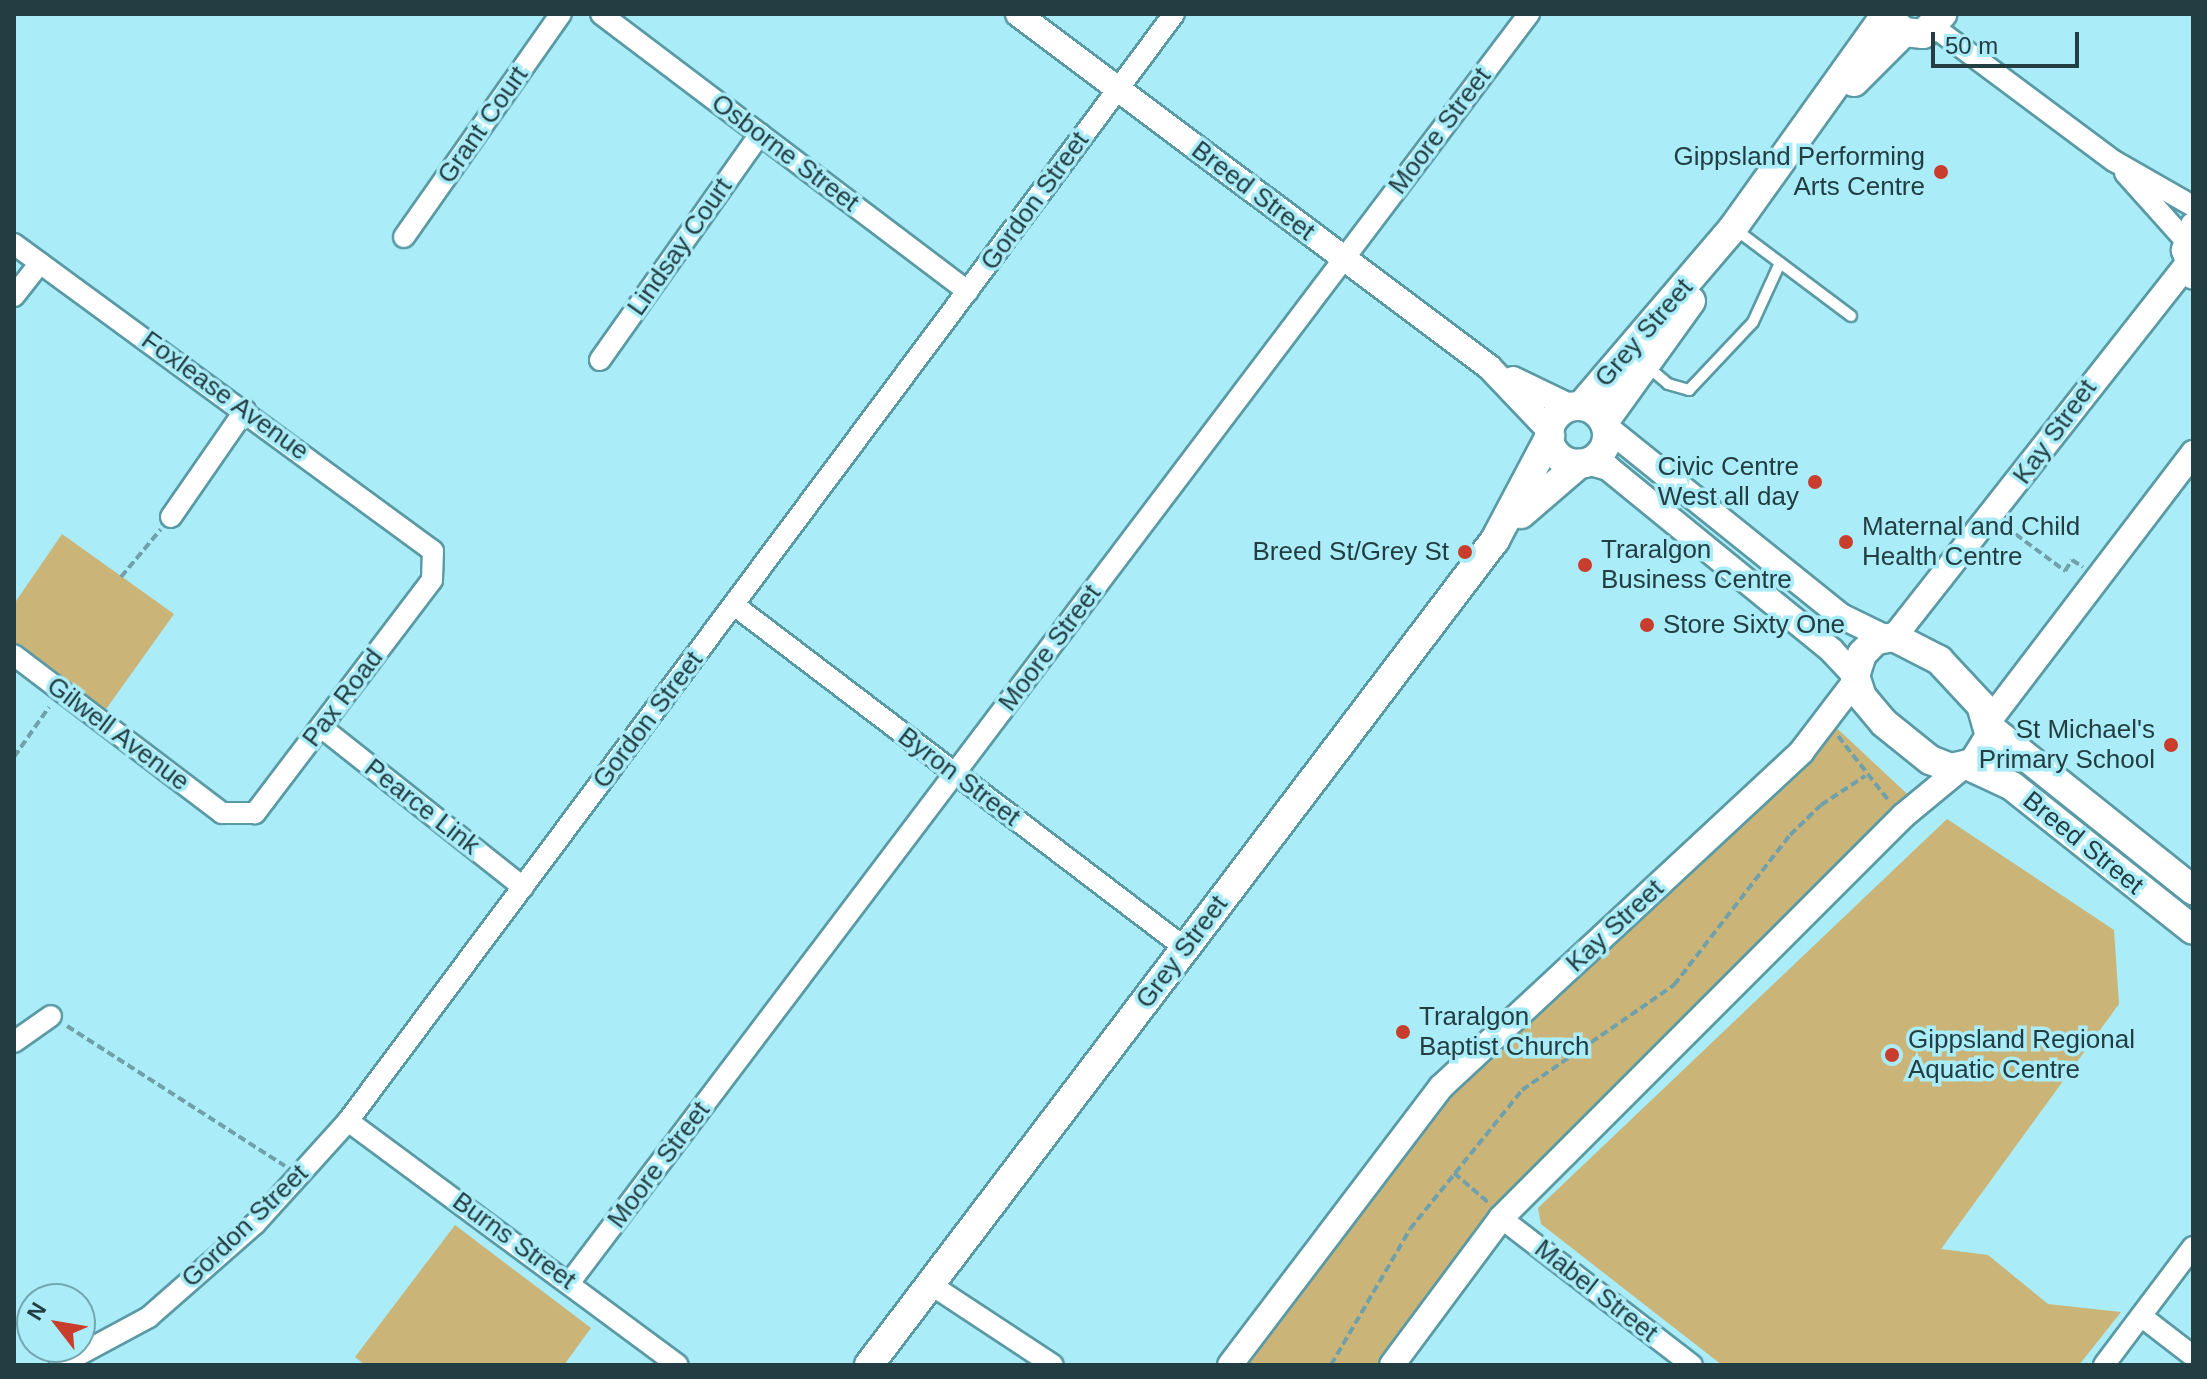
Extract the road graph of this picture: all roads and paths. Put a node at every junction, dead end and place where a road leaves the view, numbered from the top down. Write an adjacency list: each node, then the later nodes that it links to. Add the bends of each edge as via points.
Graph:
1 (561, 14): 14 (street, Grant Court)
2 (601, 14): 9 (street, Osborne Street)
3 (1018, 14): 8 (street, Breed Street)
4 (1174, 14): 8 (street, Gordon Street)
5 (1529, 14): 16 (street, Moore Street)
6 (1893, 20): 7 (main road, via 1923,34); 12 (main road, Grey Street)
7 (1938, 21): 10 (street)
8 (1116, 89): 16 (street, Breed Street); 21 (street, Gordon Street)
9 (760, 134): 21 (street, Osborne Street); 24 (street, Lindsay Court)
10 (2114, 161): 11 (street); 13 (street)
11 (2193, 206)
12 (1733, 228): 17 (main road, Grey Street); 19 (lane)
13 (2189, 232): 20 (street)
14 (404, 237)
15 (14, 244): 18 (street, Foxlease Avenue)
16 (1343, 259): 26 (street, Breed Street); 48 (street, Moore Street)
17 (1707, 259): 25 (main road, Grey Street, via 1690,304); 28 (main road, Grey Street)
18 (40, 263): 22 (street); 27 (street, Foxlease Avenue)
19 (1780, 263): 23 (lane); 25 (lane, via 1753,322 1689,390 1668,384)
20 (2190, 271): 32 (street, Kay Street)
21 (968, 292): 38 (street, Gordon Street)
22 (14, 296)
23 (1851, 316)
24 (600, 360)
25 (1647, 366): 28 (main road, Grey Street)
26 (1489, 367): 28 (street, Breed Street); 29 (street, Breed Street)
27 (245, 410): 33 (street); 35 (street, Foxlease Avenue)
28 (1590, 416): 29 (main road, Grey Street, via 1554,420); 31 (main road, Grey Street, via 1600,455); 39 (street, Breed Street, via 1841,616)
29 (1550, 434): 31 (main road, via 1555,453); 34 (main road, Grey Street)
30 (2193, 453): 37 (street)
31 (1583, 463): 34 (main road, Grey Street); 41 (street, via 1608,468)
32 (1991, 516): 37 (path, via 2065,571 2072,560); 39 (street, Kay Street)
33 (171, 517): 36 (path)
34 (1495, 540): 55 (main road, Grey Street)
35 (433, 551): 45 (street, Pax Road, via 432,580)
36 (121, 577)
37 (2099, 577): 44 (street)
38 (734, 605): 48 (street, Byron Street); 52 (street, Gordon Street)
39 (1889, 637): 41 (main road, via 1862,654); 44 (main road, Breed Street, via 1923,649 1955,673)
40 (14, 655): 42 (street, Gilwell Avenue)
41 (1856, 678): 43 (street, Kay Street); 47 (main road, Breed Street, via 1870,708 1914,750 1940,765)
42 (61, 690): 46 (path); 50 (street, Gilwell Avenue)
43 (1828, 720): 49 (path); 71 (street, Kay Street, via 1791,762 1441,1087)
44 (1990, 724): 47 (main road, via 1981,753); 53 (main road, Breed Street)
45 (321, 727): 50 (street, Pax Road, via 255,813); 52 (street, Pearce Link)
46 (14, 757)
47 (1964, 767): 51 (street); 54 (main road, Breed Street, via 2012,786)
48 (954, 775): 55 (street, Byron Street); 63 (street, Moore Street)
49 (1865, 776): 51 (path); 59 (path, via 1821,805 1790,835 1674,985 1522,1090)
50 (222, 813)
51 (1903, 816): 61 (street)
52 (523, 887): 58 (street, Gordon Street)
53 (2193, 890)
54 (2193, 930)
55 (1185, 948): 64 (main road, Grey Street)
56 (51, 1016): 57 (street); 60 (path)
57 (14, 1042)
58 (348, 1121): 60 (street, Gordon Street); 63 (street, Burns Street)
59 (1454, 1173): 61 (path); 72 (path, via 1410,1229)
60 (299, 1175): 67 (street, Gordon Street, via 255,1224 149,1317)
61 (1501, 1218): 73 (street); 74 (street, Mabel Street)
62 (2193, 1247): 65 (street)
63 (570, 1282): 68 (street, Burns Street)
64 (930, 1284): 69 (main road, Grey Street); 70 (street)
65 (2141, 1316): 66 (street); 75 (street)
66 (2193, 1356)
67 (60, 1365)
68 (678, 1365)
69 (869, 1365)
70 (1053, 1365)
71 (1230, 1365)
72 (1331, 1365)
73 (1392, 1365)
74 (1692, 1365)
75 (2104, 1365)

